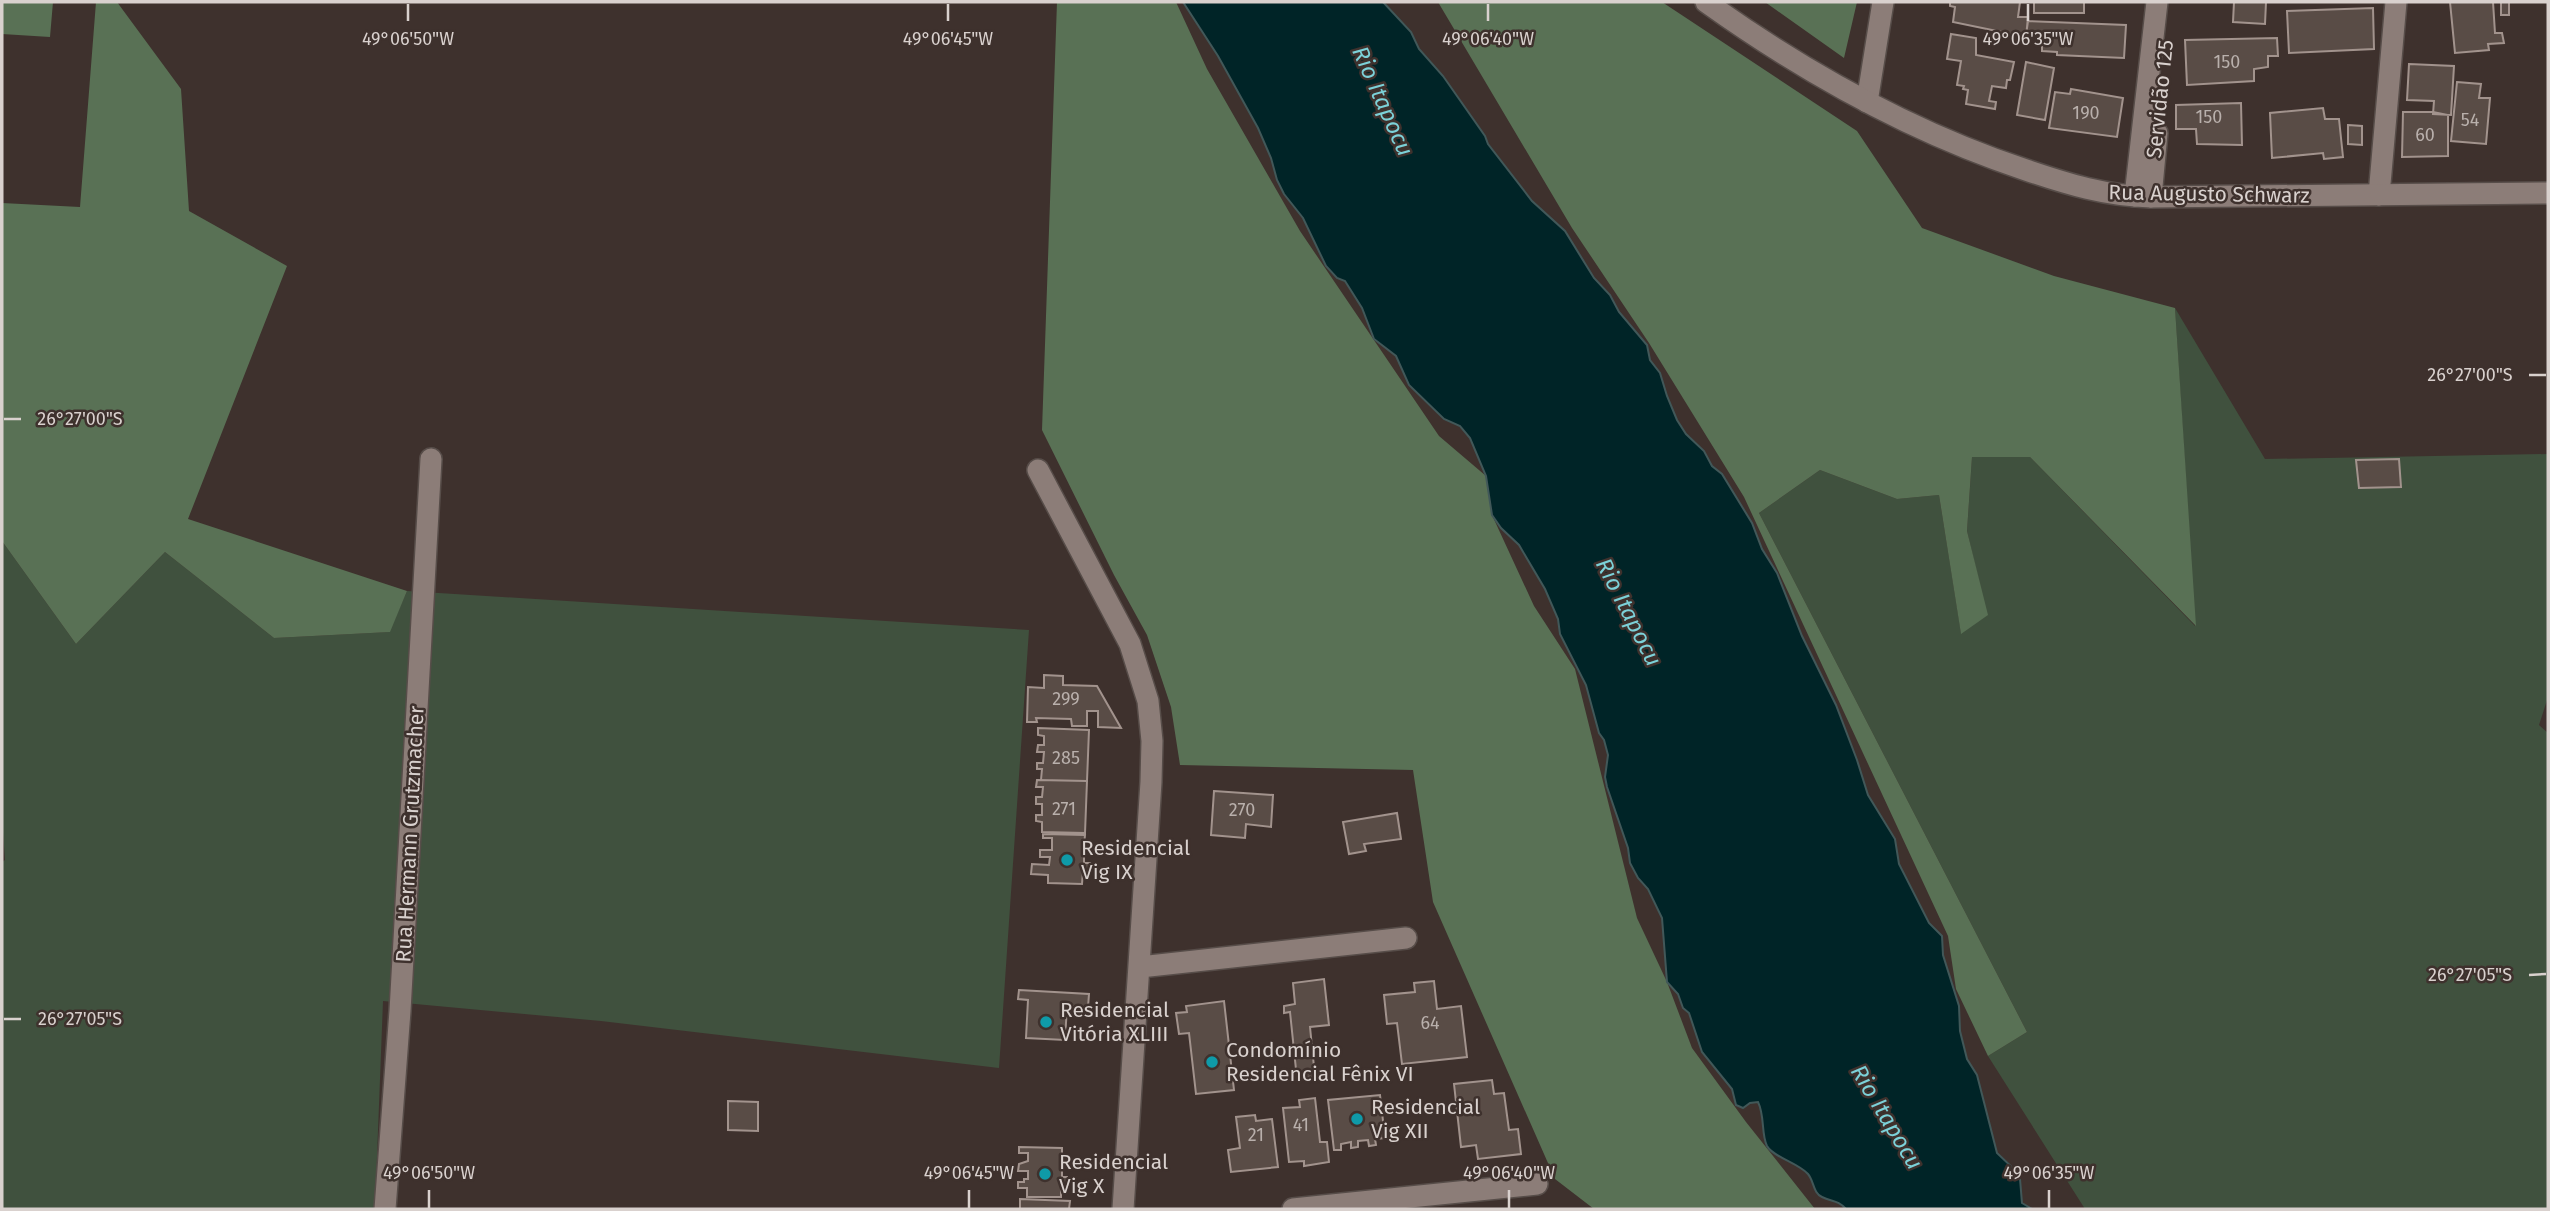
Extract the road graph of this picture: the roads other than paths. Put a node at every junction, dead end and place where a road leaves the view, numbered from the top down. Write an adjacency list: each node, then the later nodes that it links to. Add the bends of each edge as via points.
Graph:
1 (1706, 2): 6 (street, Rua Augusto Schwarz)
2 (1883, 2): 6 (street)
3 (2157, 2): 9 (street)
4 (2170, 2): 9 (street, Servidão 125)
5 (2396, 2): 8 (street)
6 (1867, 102): 9 (street, Rua Augusto Schwarz, via 1953,145 2013,166 2086,190)
7 (2548, 193): 8 (street, Rua Augusto Schwarz)
8 (2379, 195): 9 (street, Rua Augusto Schwarz)
9 (2143, 197)
10 (431, 459): 15 (street, Rua Hermann Grutzmacher)
11 (1038, 470): 13 (street, via 1130,644 1148,701 1152,782)
12 (1406, 938): 13 (street)
13 (1140, 967): 16 (street)
14 (1537, 1184): 17 (street)
15 (385, 1209)
16 (1123, 1209)
17 (1293, 1209)

